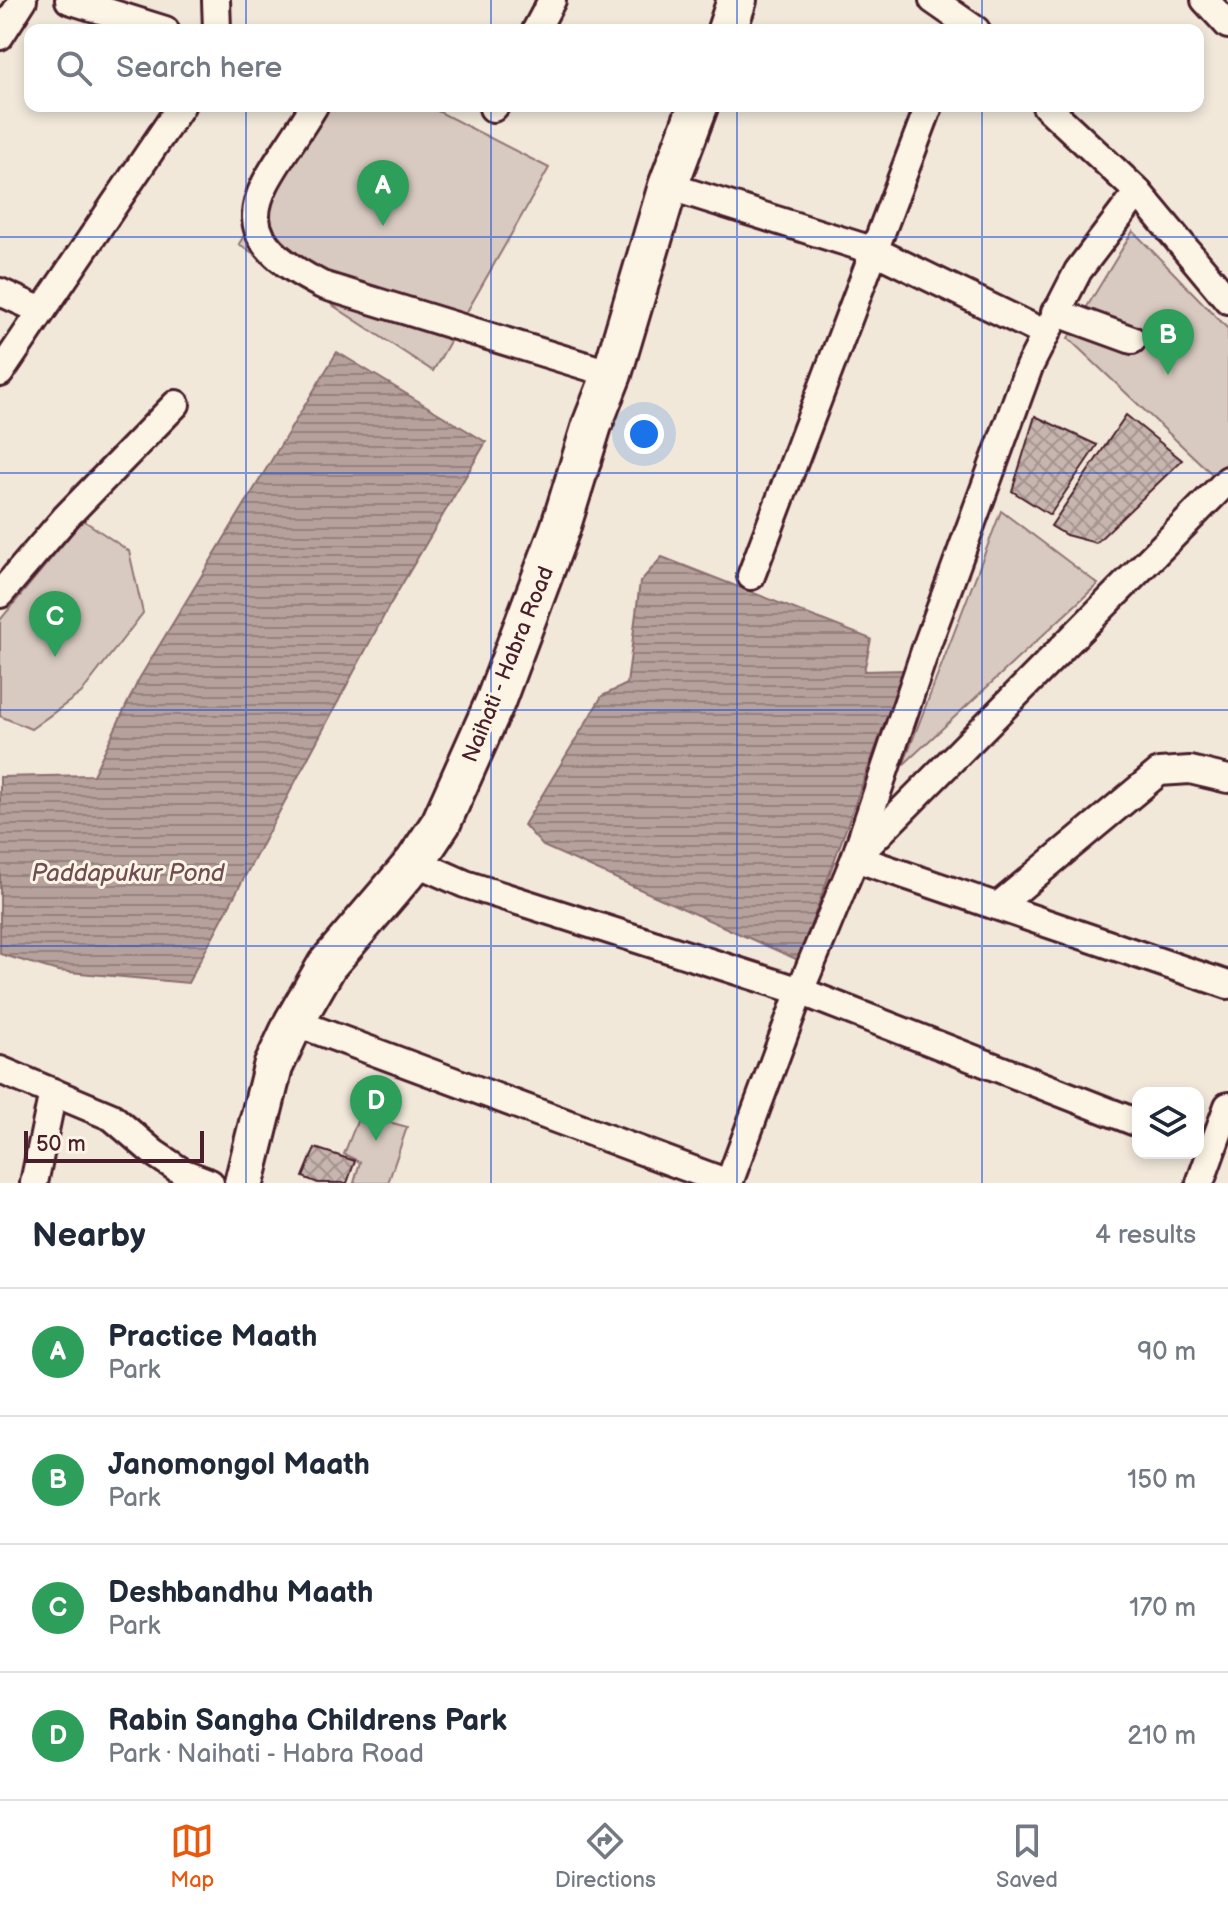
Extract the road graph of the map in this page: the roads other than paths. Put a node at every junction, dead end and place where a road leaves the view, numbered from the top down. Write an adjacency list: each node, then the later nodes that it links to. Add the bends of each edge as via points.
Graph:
1 (23, 0): 14 (street)
2 (69, 0): 8 (street)
3 (216, 0): 9 (street)
4 (552, 0): 10 (street)
5 (737, 0): 11 (main road)
6 (933, 0): 12 (street)
7 (1205, 0): 13 (street)
8 (146, 24)
9 (217, 24)
10 (539, 24)
11 (729, 24)
12 (967, 24)
13 (1228, 25)
14 (0, 36)
15 (177, 112): 25 (street)
16 (310, 112): 29 (street, via 254,208 264,246 322,285)
17 (696, 112): 20 (main road, Naihati - Habra Road)
18 (927, 112): 22 (street)
19 (1052, 112): 21 (street)
20 (668, 186): 22 (street); 29 (main road, Naihati - Habra Road)
21 (1138, 192): 24 (street); 26 (street, via 1078,271)
22 (875, 251): 26 (street); 32 (street)
23 (0, 292): 25 (street)
24 (1228, 300)
25 (42, 311): 28 (street)
26 (1050, 322): 27 (street); 35 (street, via 927,645)
27 (1132, 340)
28 (0, 373)
29 (612, 374): 36 (main road, Naihati - Habra Road, via 495,702 441,823)
30 (176, 404): 33 (street)
31 (1228, 480): 35 (street)
32 (751, 576)
33 (0, 594)
34 (1228, 779): 37 (street, via 1190,770 1159,772)
35 (855, 858): 37 (street); 39 (street)
36 (415, 862): 39 (street, via 465,884); 40 (main road, Naihati - Habra Road, via 327,965)
37 (998, 906): 38 (street)
38 (1228, 985)
39 (800, 991): 44 (street); 49 (street)
40 (294, 1022): 48 (main road, Naihati - Habra Road, via 273,1067); 49 (street)
41 (0, 1070): 42 (street)
42 (53, 1092): 46 (street); 47 (street, via 112,1117 154,1153)
43 (1228, 1106): 45 (street)
44 (1132, 1121)
45 (1212, 1152): 50 (street)
46 (34, 1183)
47 (210, 1183)
48 (244, 1183)
49 (728, 1183)
50 (1200, 1183)

